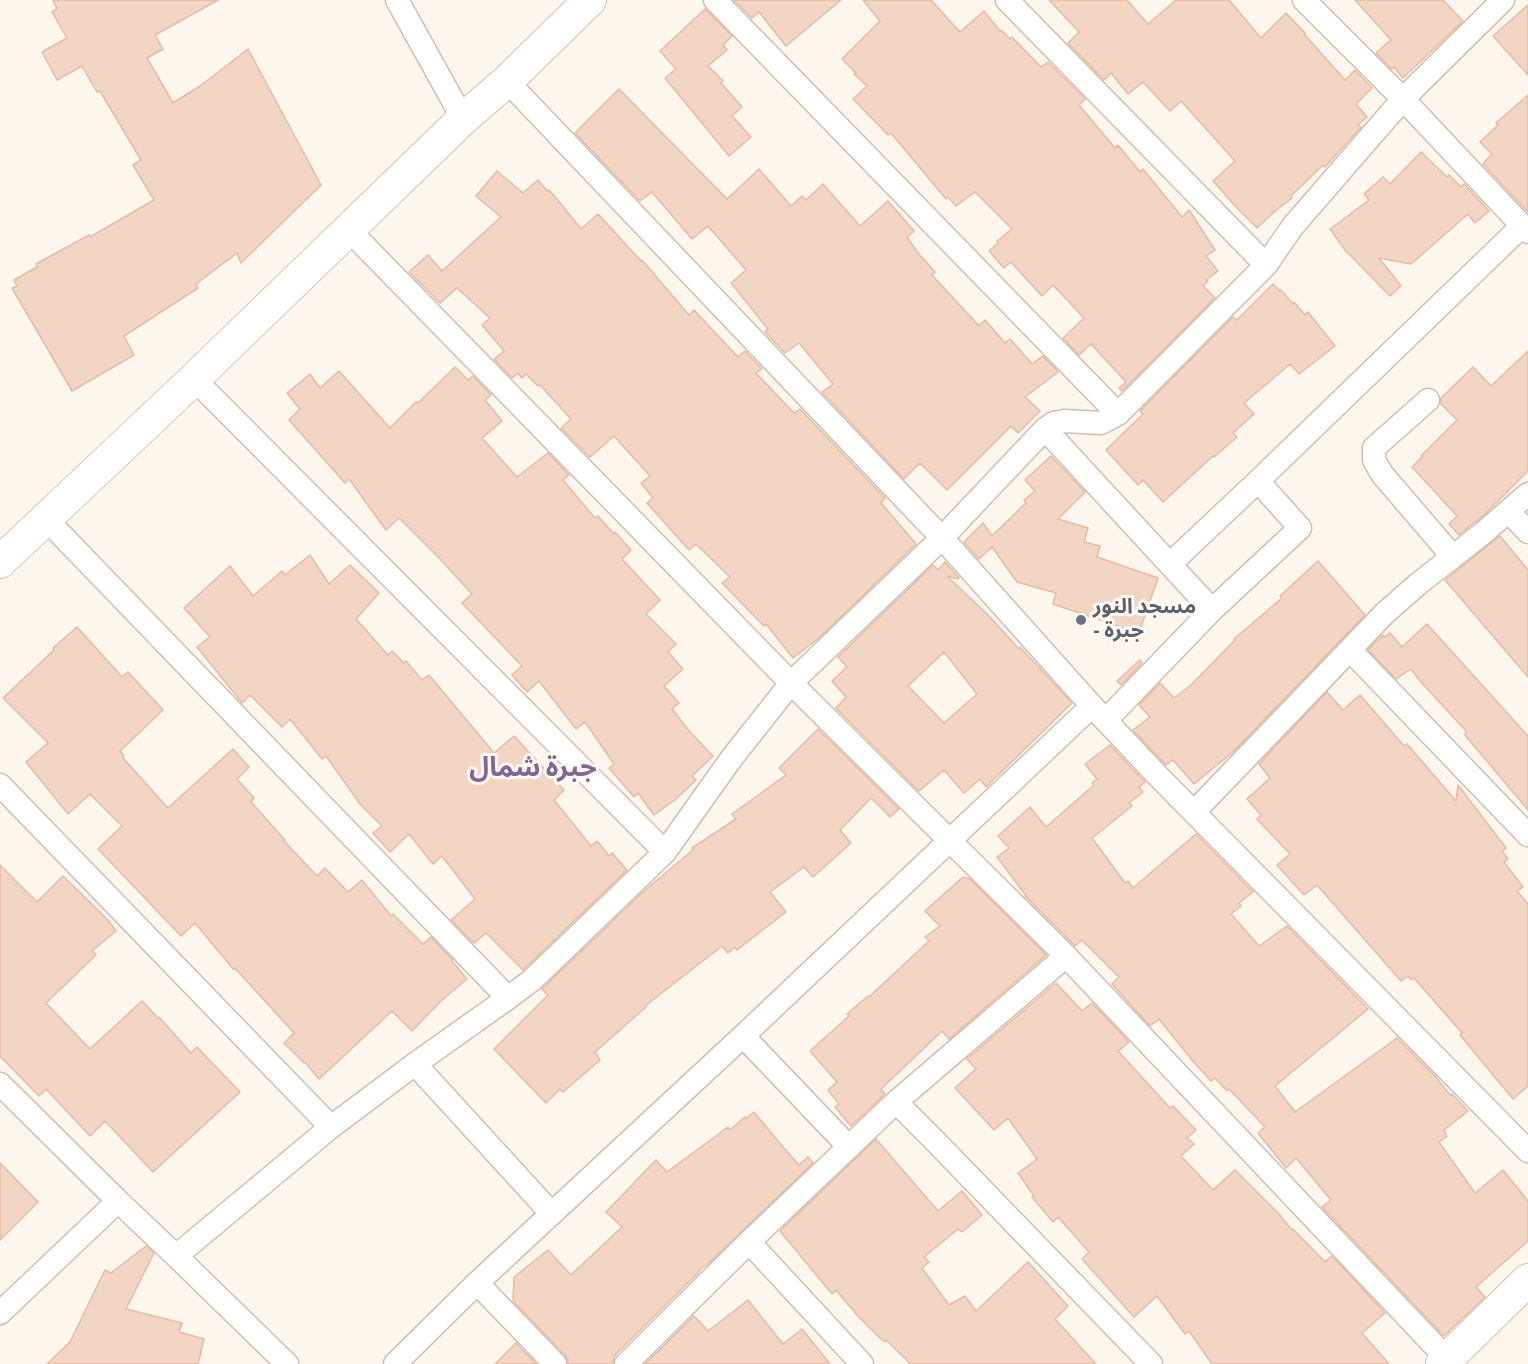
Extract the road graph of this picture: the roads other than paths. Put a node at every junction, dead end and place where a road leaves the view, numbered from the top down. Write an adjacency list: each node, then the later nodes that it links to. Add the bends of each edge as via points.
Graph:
1 (398, 0): 9 (street)
2 (590, 0): 7 (street)
3 (715, 0): 15 (street)
4 (1007, 0): 12 (street)
5 (1304, 0): 8 (street)
6 (1503, 0): 8 (street)
7 (507, 81): 9 (street); 22 (street)
8 (1403, 99): 10 (street); 12 (street, via 1293,226)
9 (463, 119): 11 (street)
10 (1525, 229): 17 (street)
11 (349, 230): 13 (street); 28 (street)
12 (1266, 265): 15 (street)
13 (194, 379): 20 (street); 34 (street)
14 (1428, 400): 23 (street, via 1374,448 1374,460)
15 (1118, 414): 16 (street, via 1101,423 1064,421)
16 (1045, 429): 22 (street); 25 (street)
17 (1258, 481): 25 (street); 26 (street, via 1300,528)
18 (1528, 494): 19 (street)
19 (1509, 512): 21 (street); 23 (street)
20 (46, 519): 24 (street); 36 (street)
21 (1528, 532)
22 (942, 538): 28 (street); 29 (street)
23 (1453, 557): 27 (street, via 1385,613)
24 (0, 562)
25 (1170, 564): 26 (street)
26 (1212, 610): 29 (street)
27 (1350, 650): 31 (street); 32 (street)
28 (792, 683): 33 (street); 34 (street, via 731,759)
29 (1099, 713): 31 (street); 33 (street)
30 (0, 785): 41 (street)
31 (1194, 812): 43 (street)
32 (1528, 835)
33 (950, 841): 35 (street); 37 (street)
34 (665, 852): 36 (street, via 532,980)
35 (1066, 956): 40 (street); 51 (street)
36 (508, 998): 38 (street)
37 (743, 1036): 42 (street); 45 (street)
38 (415, 1064): 41 (street); 45 (street)
39 (0, 1084): 44 (street)
40 (896, 1102): 42 (street); 57 (street)
41 (331, 1127): 47 (street)
42 (849, 1147): 46 (street)
43 (1528, 1151)
44 (118, 1201): 47 (street); 50 (street)
45 (551, 1213): 49 (street)
46 (749, 1242): 55 (street); 56 (street)
47 (176, 1256): 52 (street)
48 (1528, 1280): 51 (street)
49 (477, 1283): 53 (street); 54 (street)
50 (0, 1313)
51 (1447, 1362)
52 (287, 1364)
53 (395, 1364)
54 (555, 1364)
55 (626, 1364)
56 (862, 1364)
57 (1151, 1364)

